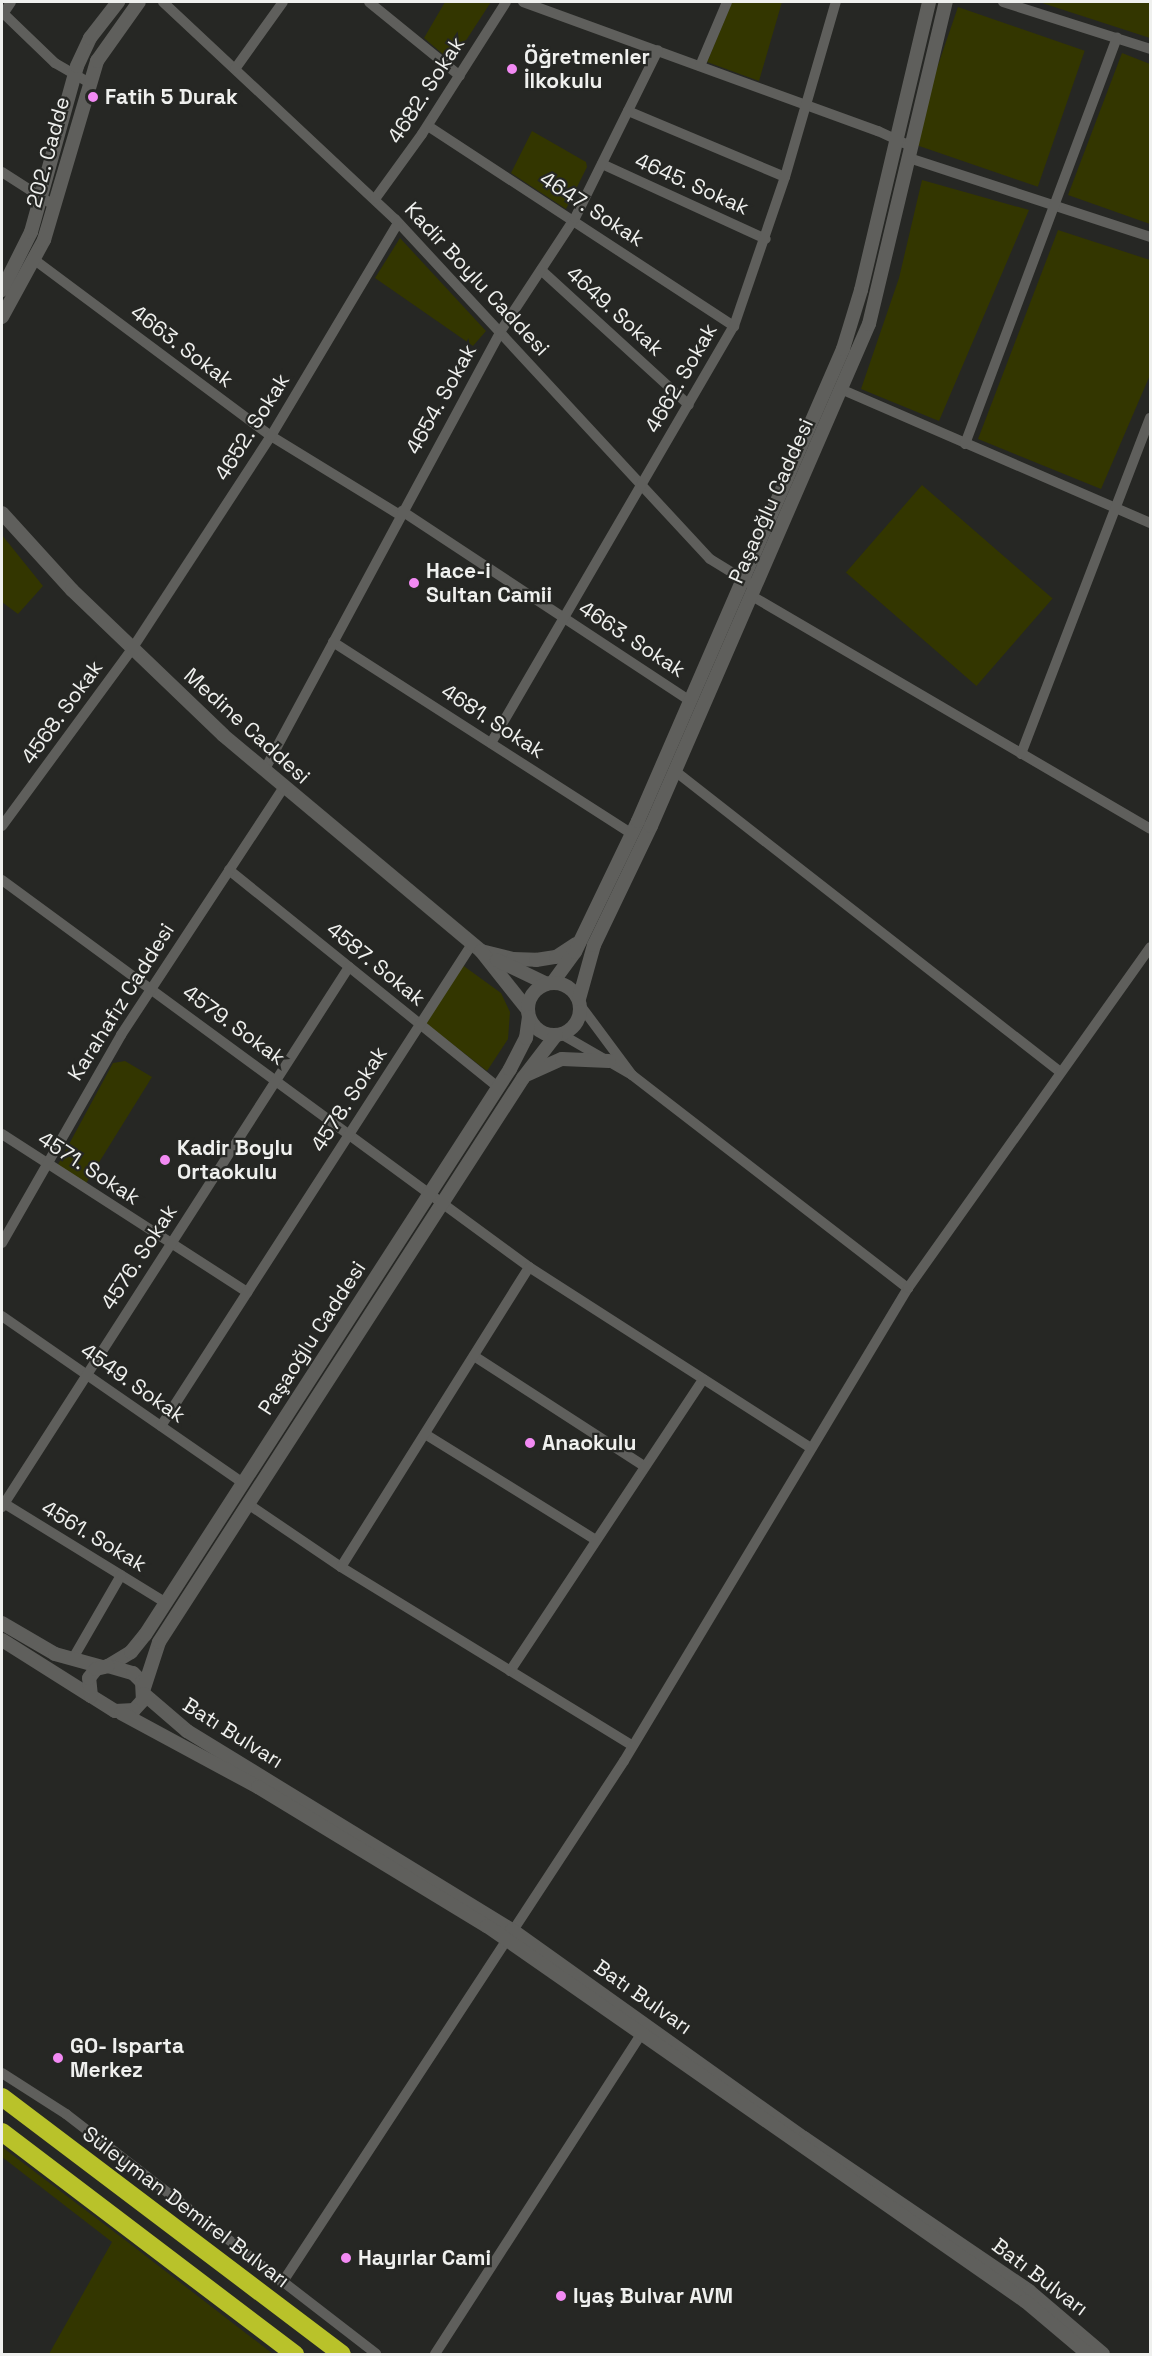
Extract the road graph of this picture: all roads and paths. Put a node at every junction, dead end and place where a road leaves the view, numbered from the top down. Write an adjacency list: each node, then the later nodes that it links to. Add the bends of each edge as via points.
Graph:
1 (11, 2): 14 (street)
2 (118, 2): 20 (street, 202. Cadde, via 90,38)
3 (139, 2): 22 (street, 202. Cadde, via 103,49)
4 (163, 2): 19 (street, Kadir Boylu Caddesi)
5 (283, 2): 19 (street)
6 (369, 2): 21 (street)
7 (506, 2): 21 (street, 4682. Sokak)
8 (523, 2): 17 (street)
9 (727, 2): 18 (street)
10 (836, 2): 23 (street, 4662. Sokak)
11 (929, 2): 26 (street, Paşaoğlu Caddesi)
12 (946, 2): 27 (street, Paşaoğlu Caddesi)
13 (1003, 2): 15 (street)
14 (2, 13): 20 (street)
15 (1118, 38): 16 (street); 33 (street)
16 (1150, 49)
17 (658, 50): 18 (street); 24 (street, 4654. Sokak)
18 (700, 66): 23 (street)
19 (235, 69): 32 (street, Kadir Boylu Caddesi)
20 (74, 76): 22 (street); 31 (street, 202. Cadde)
21 (460, 76): 25 (street, 4682. Sokak)
22 (89, 83): 34 (street, 202. Cadde)
23 (806, 104): 26 (street); 30 (street, 4662. Sokak)
24 (628, 111): 28 (street, 4654. Sokak); 30 (street)
25 (428, 126): 32 (street, 4682. Sokak); 35 (street, 4647. Sokak)
26 (897, 139): 27 (street); 55 (street, Paşaoğlu Caddesi, via 854,320)
27 (910, 152): 33 (street); 45 (street, Paşaoğlu Caddesi, via 869,324)
28 (602, 164): 35 (street, 4654. Sokak); 38 (street, 4645. Sokak)
29 (2, 172): 31 (street)
30 (785, 177): 38 (street, 4662. Sokak)
31 (41, 197): 34 (street); 41 (street, 202. Cadde, via 23,251)
32 (375, 199): 36 (street, Kadir Boylu Caddesi)
33 (1055, 205): 37 (street); 49 (street)
34 (55, 206): 39 (street, 202. Cadde)
35 (573, 221): 40 (street, 4654. Sokak); 43 (street, 4647. Sokak)
36 (398, 223): 44 (street, Kadir Boylu Caddesi); 48 (street, 4652. Sokak)
37 (1150, 237)
38 (766, 239): 43 (street, 4662. Sokak)
39 (36, 261): 42 (street, 202. Cadde); 48 (street, 4663. Sokak)
40 (541, 270): 44 (street, 4654. Sokak); 46 (street, 4649. Sokak)
41 (2, 290)
42 (2, 317)
43 (734, 326): 46 (street, 4662. Sokak)
44 (500, 332): 50 (street, Kadir Boylu Caddesi); 53 (street, 4654. Sokak)
45 (843, 390): 49 (street); 56 (street, Paşaoğlu Caddesi)
46 (689, 405): 50 (street, 4662. Sokak)
47 (1150, 418): 51 (street)
48 (271, 436): 53 (street, 4663. Sokak); 59 (street, 4652. Sokak)
49 (965, 444): 51 (street)
50 (641, 484): 55 (street, Kadir Boylu Caddesi, via 710,559); 57 (street, 4662. Sokak)
51 (1114, 507): 54 (street); 62 (street)
52 (2, 513): 59 (street, Medine Caddesi)
53 (401, 513): 57 (street, 4663. Sokak); 58 (street, 4654. Sokak)
54 (1150, 523)
55 (743, 581): 56 (street, Kadir Boylu Caddesi); 60 (street, Paşaoğlu Caddesi)
56 (754, 591): 62 (street, Kadir Boylu Caddesi); 64 (street, Paşaoğlu Caddesi)
57 (566, 619): 60 (street, 4663. Sokak); 61 (street, 4662. Sokak)
58 (333, 642): 61 (street, 4681. Sokak); 63 (street, 4654. Sokak)
59 (132, 649): 63 (street, Medine Caddesi); 66 (street, 4568. Sokak)
60 (690, 701): 68 (street, Paşaoğlu Caddesi)
61 (491, 743): 68 (street, 4681. Sokak)
62 (1021, 754): 67 (street, Kadir Boylu Caddesi)
63 (264, 771): 65 (street, Medine Caddesi)
64 (675, 771): 77 (street, Paşaoğlu Caddesi, via 594,945); 82 (street)
65 (284, 788): 69 (street, Karahafız Caddesi); 72 (street, Medine Caddesi)
66 (2, 826)
67 (1150, 829)
68 (632, 834): 71 (street, Paşaoğlu Caddesi)
69 (229, 870): 74 (street, 4587. Sokak); 76 (street, Karahafız Caddesi)
70 (2, 880): 76 (street, 4579. Sokak)
71 (582, 938): 72 (street, via 564,953 548,959 513,959); 75 (street, Paşaoğlu Caddesi)
72 (477, 947): 75 (street, Medine Caddesi); 78 (street, Medine Caddesi); 79 (street, 4578. Sokak)
73 (1150, 947): 82 (street)
74 (349, 967): 79 (street, 4587. Sokak); 85 (street, 4576. Sokak)
75 (550, 983): 77 (street, via 570,987); 78 (street, via 531,996)
76 (151, 988): 85 (street, 4579. Sokak); 89 (street, Karahafız Caddesi)
77 (580, 1002): 80 (street, via 579,1020); 83 (street)
78 (529, 1013): 80 (street, via 542,1032); 86 (street, Paşaoğlu Caddesi, via 521,1050)
79 (420, 1024): 86 (street, 4587. Sokak); 87 (street, 4578. Sokak)
80 (558, 1035): 81 (street); 84 (street, Paşaoğlu Caddesi)
81 (609, 1061): 83 (street); 84 (street, via 562,1059)
82 (1060, 1072): 95 (street)
83 (633, 1075): 95 (street)
84 (523, 1078): 91 (street, Paşaoğlu Caddesi)
85 (277, 1080): 87 (street, 4579. Sokak); 93 (street, 4576. Sokak)
86 (498, 1087): 90 (street, Paşaoğlu Caddesi)
87 (350, 1133): 90 (street, 4579. Sokak); 96 (street, 4578. Sokak)
88 (2, 1134): 89 (street, 4571. Sokak)
89 (46, 1164): 92 (street, Karahafız Caddesi); 93 (street, 4571. Sokak)
90 (431, 1192): 91 (street, 4579. Sokak); 105 (street, Paşaoğlu Caddesi)
91 (443, 1201): 94 (street, 4579. Sokak); 107 (street, Paşaoğlu Caddesi)
92 (2, 1243)
93 (171, 1243): 96 (street, 4571. Sokak); 99 (street, 4576. Sokak)
94 (529, 1267): 98 (street); 100 (street, 4579. Sokak)
95 (908, 1288): 103 (street)
96 (247, 1292): 101 (street, 4578. Sokak)
97 (2, 1316): 99 (street, 4549. Sokak)
98 (474, 1356): 102 (street); 104 (street)
99 (87, 1375): 101 (street, 4549. Sokak); 106 (street, 4576. Sokak)
100 (703, 1378): 103 (street, 4579. Sokak); 104 (street)
101 (161, 1426): 105 (street, 4549. Sokak)
102 (425, 1434): 108 (street); 109 (street)
103 (811, 1448): 120 (street)
104 (644, 1466): 108 (street)
105 (243, 1483): 111 (street, Paşaoğlu Caddesi)
106 (2, 1504): 110 (street, 4561. Sokak)
107 (248, 1504): 109 (street); 117 (street, Paşaoğlu Caddesi, via 154,1650)
108 (596, 1540): 116 (street)
109 (341, 1567): 116 (street)
110 (121, 1575): 111 (street, 4561. Sokak); 114 (street)
111 (166, 1603): 115 (street, Paşaoğlu Caddesi, via 131,1652)
112 (2, 1623): 114 (street)
113 (2, 1640): 118 (street)
114 (72, 1660): 115 (street)
115 (105, 1666): 117 (street, via 133,1673); 118 (street, via 89,1678)
116 (510, 1671): 120 (street)
117 (144, 1691): 119 (street, via 134,1710); 121 (street, Batı Bulvarı, via 187,1731)
118 (91, 1696): 119 (street)
119 (121, 1713): 121 (street, Batı Bulvarı, via 258,1787)
120 (633, 1746): 121 (street)
121 (509, 1934): 122 (street, Batı Bulvarı); 126 (street); 132 (street, Batı Bulvarı, via 1029,2290)
122 (641, 2034): 130 (street); 131 (street, Batı Bulvarı, via 1037,2310)
123 (2, 2073): 126 (street, via 66,2114)
124 (2, 2097): 128 (highway, Süleyman Demirel Bulvarı)
125 (2, 2132): 127 (highway)
126 (282, 2283): 129 (street)
127 (295, 2355)
128 (342, 2355)
129 (376, 2355)
130 (435, 2355)
131 (1088, 2355)
132 (1103, 2355)

